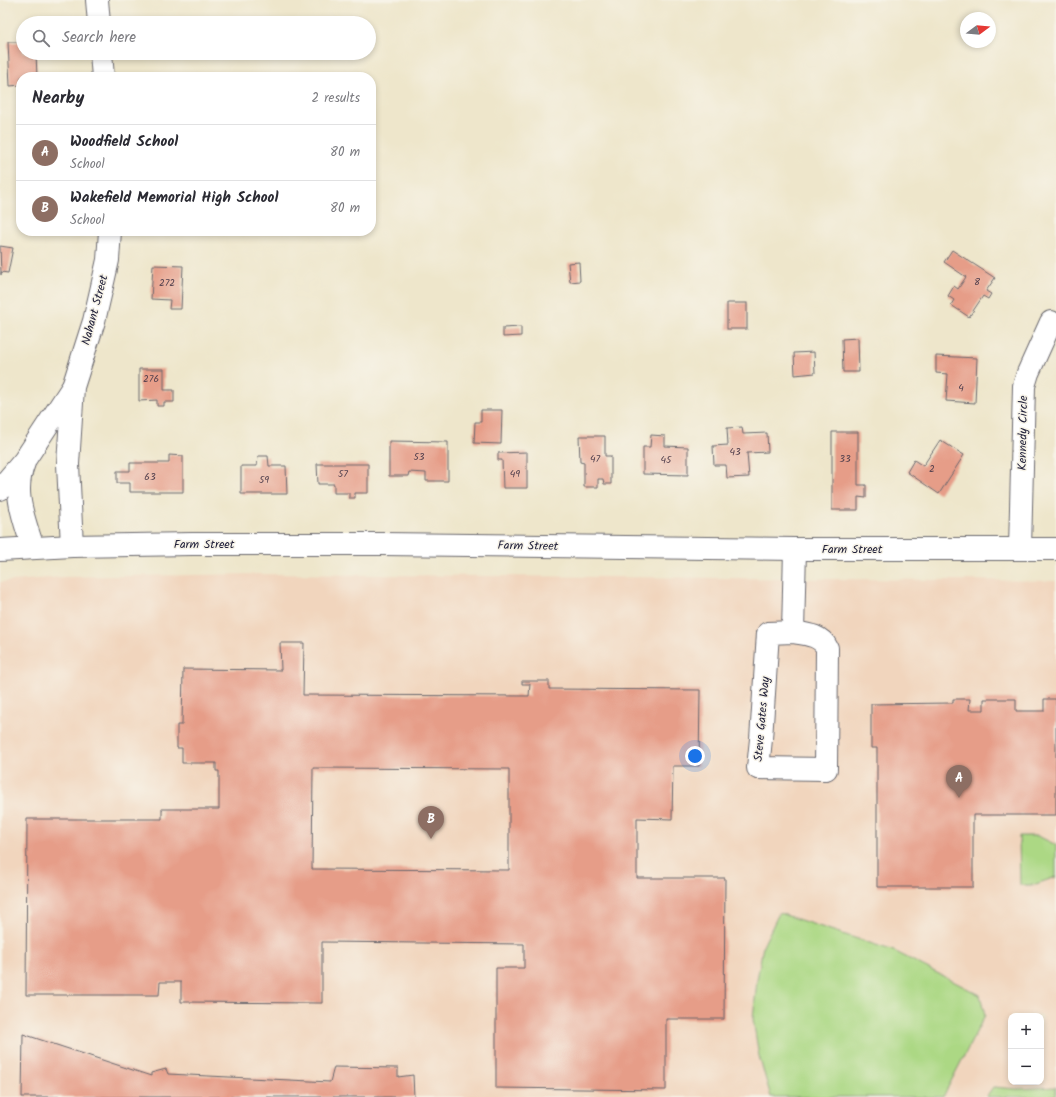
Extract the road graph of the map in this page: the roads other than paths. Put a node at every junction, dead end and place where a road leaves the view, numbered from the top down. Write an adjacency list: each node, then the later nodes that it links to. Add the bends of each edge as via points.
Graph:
1 (97, 0): 2 (main road)
2 (98, 16)
3 (102, 60): 4 (main road)
4 (103, 72)
5 (110, 236): 7 (main road, Nahant Street, via 108,260 94,320)
6 (1051, 322): 15 (main road, Kennedy Circle, via 1024,386)
7 (73, 387): 8 (main road, Nahant Street); 10 (main road, Nahant Street, via 68,464)
8 (24, 462): 9 (main road, Nahant Street); 11 (main road, via 19,480 19,494)
9 (0, 489)
10 (72, 546): 11 (main road, Farm Street); 12 (main road, Farm Street, via 382,544)
11 (33, 548): 14 (main road, Farm Street)
12 (796, 549): 15 (main road, Farm Street); 16 (main road)
13 (1056, 549): 15 (main road, Farm Street)
14 (0, 550)
15 (1020, 550)
16 (793, 632): 16 (main road, Steve Gates Way, via 819,638 827,648 826,769 758,768 768,633)

